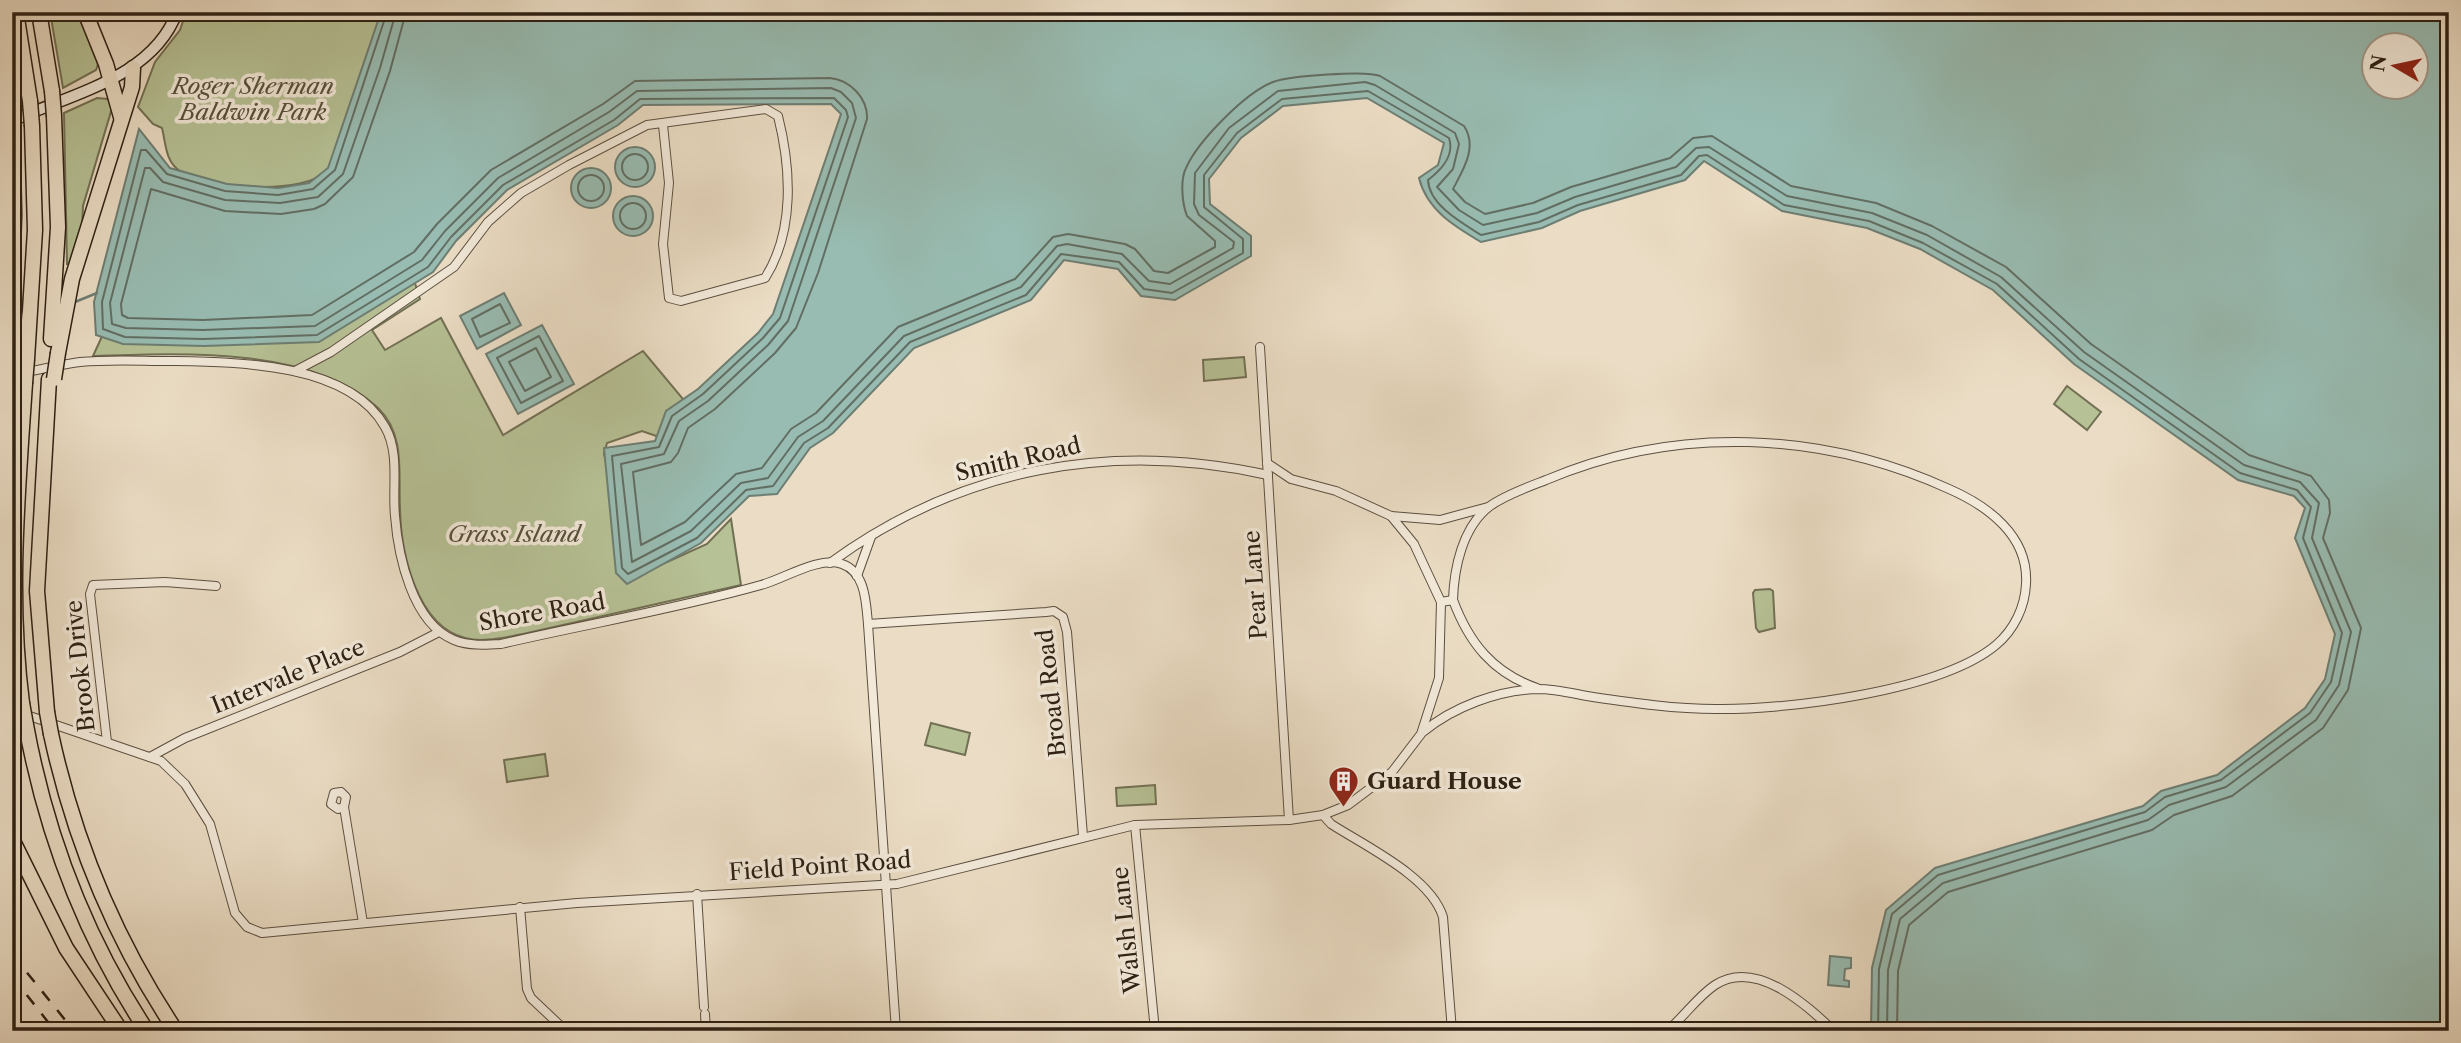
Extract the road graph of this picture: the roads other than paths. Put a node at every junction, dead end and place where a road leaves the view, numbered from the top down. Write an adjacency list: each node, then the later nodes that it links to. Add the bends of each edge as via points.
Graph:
1 (16, 12): 13 (highway, bridge, via 30,101 35,202)
2 (39, 12): 12 (highway, bridge, via 54,116 58,228)
3 (85, 12): 6 (highway)
4 (177, 12): 5 (main road, via 159,45)
5 (133, 68): 6 (main road); 7 (highway)
6 (110, 78): 7 (highway); 8 (main road)
7 (121, 118): 12 (highway)
8 (12, 121)
9 (663, 125): 9 (street, via 669,183 663,244 669,298 681,301 765,278 778,257 789,192 778,116 766,109); 14 (street, via 639,128 521,193 488,222 454,267 331,352)
10 (12, 281): 13 (highway)
11 (1260, 347): 16 (street, Pear Lane)
12 (54, 354): 45 (highway, bridge, via 37,592 51,734 71,813 96,883 123,943)
13 (23, 360): 15 (highway)
14 (295, 371): 15 (street, via 238,362 113,360 76,363); 27 (street, via 355,397 385,427 393,450 394,517 404,566 423,613)
15 (19, 381): 29 (highway, via 14,593)
16 (1267, 463): 17 (street, Pear Lane); 19 (street, Field Point Road, via 1291,479 1336,491)
17 (1268, 475): 20 (street, Smith Road, via 1171,460 1109,459 1054,466 947,496); 35 (street, Pear Lane)
18 (1488, 507): 19 (street, via 1440,520); 24 (street, via 1461,551); 28 (street, via 1571,469 1637,451 1704,443 1773,442 1883,464 1959,493 2007,527 2026,572 2019,615 1993,647 1939,674 1875,691 1804,704 1717,709)
19 (1391, 516): 25 (street, Field Point Road, via 1414,544)
20 (871, 537): 21 (street, Smith Road); 22 (street)
21 (830, 563): 22 (street, via 844,564); 27 (street, Shore Road, via 745,590 501,644 466,643)
22 (857, 576): 26 (street)
23 (216, 586): 31 (street, Brook Drive, via 165,582 93,585 90,594)
24 (1453, 600): 25 (street); 28 (street, via 1474,646 1503,672)
25 (1441, 602): 30 (street, Field Point Road, via 1438,678)
26 (868, 624): 37 (street, Broad Road, via 1054,611 1063,617); 39 (street)
27 (439, 632): 32 (street, Intervale Place, via 185,738)
28 (1540, 689): 30 (street, via 1476,702)
29 (17, 707): 31 (street, Field Point Road); 44 (highway, bridge, via 75,895 111,971)
30 (1421, 734): 34 (street, Field Point Road, via 1392,772 1374,787)
31 (107, 742): 32 (street, Field Point Road)
32 (150, 757): 42 (street, Field Point Road, via 172,771 196,799 210,824 234,913 247,927 261,933)
33 (344, 807): 42 (street)
34 (1322, 815): 35 (street, Field Point Road); 50 (street, via 1429,891 1437,902 1443,917)
35 (1289, 820): 36 (street, Field Point Road)
36 (1135, 825): 37 (street, Field Point Road); 49 (street, Walsh Lane)
37 (1083, 836): 39 (street, Field Point Road, via 910,882)
38 (12, 839): 43 (highway, via 66,948)
39 (887, 884): 40 (street, Field Point Road); 48 (street)
40 (697, 894): 41 (street, Field Point Road); 47 (street)
41 (520, 907): 42 (street, Field Point Road); 46 (street, via 527,989)
42 (363, 923)
43 (121, 1031)
44 (147, 1031)
45 (178, 1031)
46 (566, 1031)
47 (706, 1031)
48 (896, 1031)
49 (1155, 1031)
50 (1452, 1031)
51 (1667, 1031): 52 (street, via 1715,985 1738,977 1772,984)
52 (1834, 1031)

